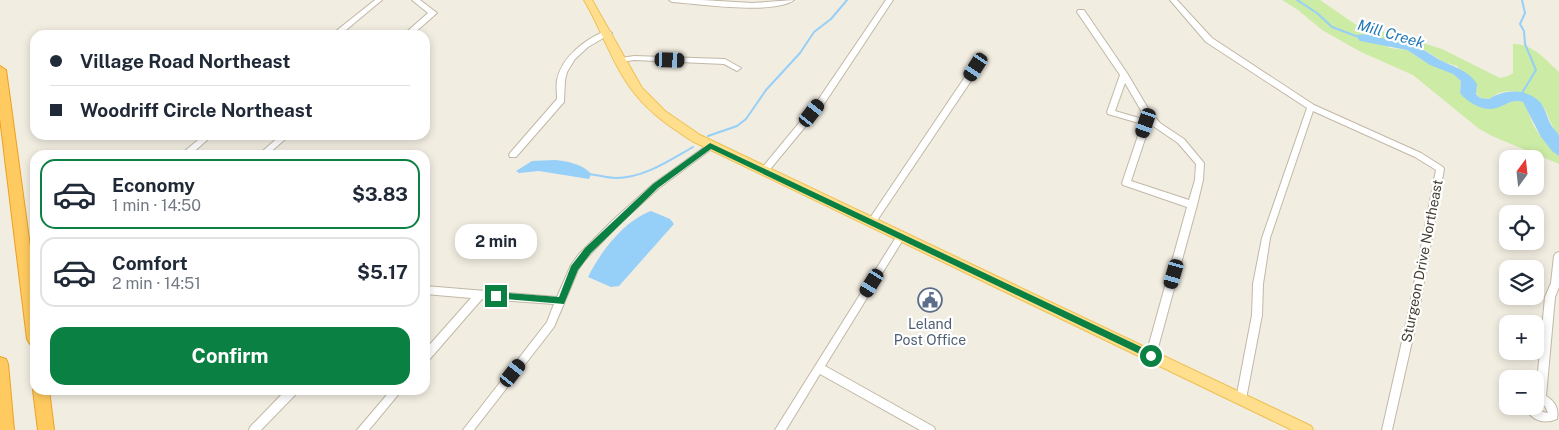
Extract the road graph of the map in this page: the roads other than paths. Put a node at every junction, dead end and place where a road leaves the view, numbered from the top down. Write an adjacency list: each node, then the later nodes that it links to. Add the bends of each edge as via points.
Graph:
1 (379, 0): 9 (street)
2 (415, 0): 10 (street, via 433,13)
3 (588, 0): 11 (main road)
4 (672, 0): 5 (street, via 764,4 784,4)
5 (791, 0)
6 (890, 0): 26 (street, via 821,102)
7 (1173, 0): 17 (street, Sturgeon Drive Northeast, via 1209,40)
8 (1081, 12): 16 (street)
9 (341, 30)
10 (413, 30)
11 (608, 34): 12 (main road); 25 (street, via 595,38 566,67 561,80 561,100)
12 (621, 60): 14 (street, via 725,62); 22 (main road, via 632,83 660,113)
13 (976, 67): 28 (street)
14 (738, 68)
15 (0, 70): 33 (highway)
16 (1124, 75): 18 (street, via 1111,112); 19 (street, via 1146,112)
17 (1311, 107): 43 (street, via 1266,238 1258,284 1257,314); 55 (street, Sturgeon Drive Northeast, via 1418,155 1440,169 1413,315)
18 (1146, 123): 19 (street); 27 (street, via 1126,183)
19 (1161, 128): 27 (street, via 1181,141 1200,162)
20 (203, 140): 23 (street)
21 (280, 140): 24 (street)
22 (710, 146): 26 (main road); 34 (street, via 656,186 593,245 574,268)
23 (190, 150)
24 (268, 150)
25 (512, 155)
26 (764, 171): 28 (main road)
27 (1193, 205): 36 (street)
28 (871, 223): 29 (main road)
29 (901, 236): 36 (main road); 38 (street)
30 (1559, 256): 39 (street, via 1556,283 1550,297)
31 (430, 290): 32 (street)
32 (480, 294): 34 (street); 35 (street)
33 (30, 301)
34 (561, 301): 51 (street, via 551,324)
35 (430, 351)
36 (1151, 356): 43 (main road)
37 (0, 364): 47 (highway)
38 (819, 368): 52 (street); 53 (street)
39 (1541, 370)
40 (42, 395): 48 (highway)
41 (288, 395): 49 (street)
42 (393, 395): 50 (street)
43 (1241, 399): 54 (main road)
44 (1544, 401): 46 (street, via 1553,409)
45 (1538, 415): 46 (street)
46 (1555, 419)
47 (6, 430)
48 (46, 430)
49 (254, 430)
50 (362, 430)
51 (468, 430)
52 (780, 430)
53 (930, 430)
54 (1306, 430)
55 (1387, 430)

